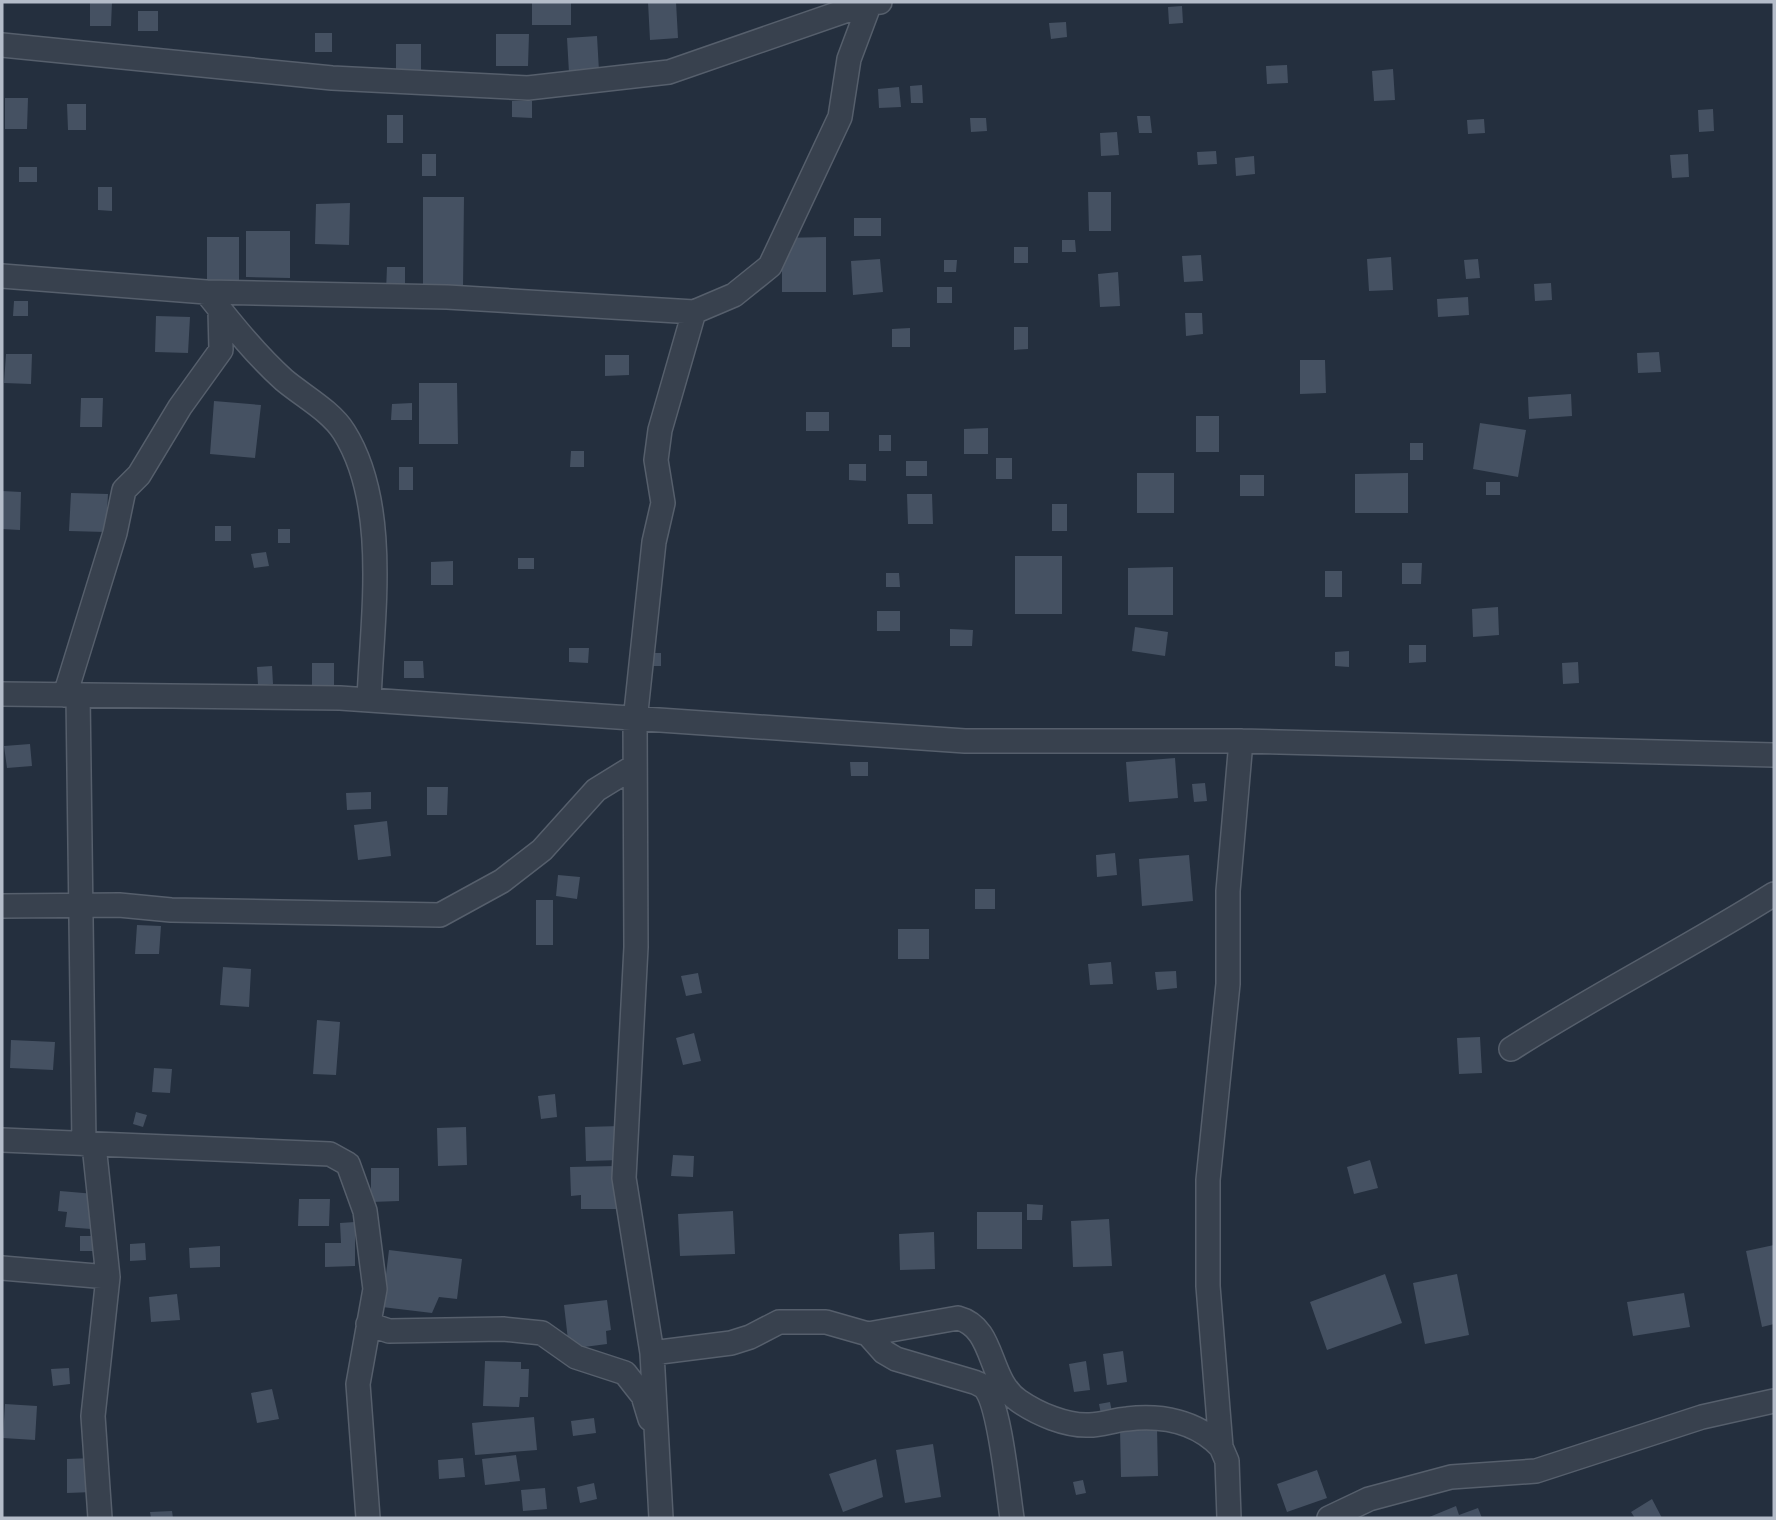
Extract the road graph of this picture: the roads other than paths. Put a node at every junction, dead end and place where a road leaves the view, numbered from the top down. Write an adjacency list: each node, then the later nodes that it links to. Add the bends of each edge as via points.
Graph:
1 (873, 2): 2 (street, via 669,72 528,88 332,78); 6 (street, via 849,58 833,135 770,266 734,295)
2 (2, 45)
3 (2, 276): 4 (street)
4 (206, 292): 5 (street); 6 (street, via 447,297)
5 (220, 310): 8 (street, via 221,350 139,475 124,490); 9 (street, via 282,378 339,425 357,458 374,533)
6 (694, 312): 10 (street, via 660,429 656,460 663,503 654,542)
7 (2, 694): 8 (street)
8 (71, 695): 9 (street); 18 (street)
9 (369, 700): 10 (street)
10 (635, 721): 11 (street, via 965,741); 13 (street)
11 (1241, 741): 12 (street); 28 (street, via 1228,891 1228,984 1209,1180 1208,1286)
12 (1774, 755)
13 (635, 766): 14 (street); 15 (street)
14 (607, 783): 15 (street); 18 (street, via 542,850 502,881 440,915)
15 (635, 809): 26 (street, via 636,947 624,1178)
16 (1774, 894): 19 (street)
17 (2, 906): 18 (street)
18 (82, 907): 21 (street)
19 (1511, 1049)
20 (2, 1140): 21 (street)
21 (89, 1145): 23 (street); 24 (street, via 331,1154 343,1160 365,1211 375,1289)
22 (2, 1268): 23 (street)
23 (108, 1277): 30 (street, via 93,1416)
24 (368, 1324): 29 (street, via 389,1331 542,1333 576,1357 625,1373 649,1410); 31 (street, via 358,1384)
25 (868, 1334): 26 (street, via 833,1322 779,1322 731,1343); 28 (street, via 965,1320 984,1338 1000,1383 1038,1412 1077,1424 1129,1418 1176,1420 1210,1435); 33 (street, via 897,1359 984,1387 1000,1436)
26 (652, 1353): 29 (street)
27 (1774, 1401): 35 (street, via 1702,1417 1536,1471 1451,1477 1369,1499)
28 (1221, 1447): 34 (street, via 1227,1461)
29 (660, 1464): 32 (street)
30 (100, 1518)
31 (368, 1518)
32 (661, 1518)
33 (1012, 1518)
34 (1229, 1518)
35 (1325, 1518)

